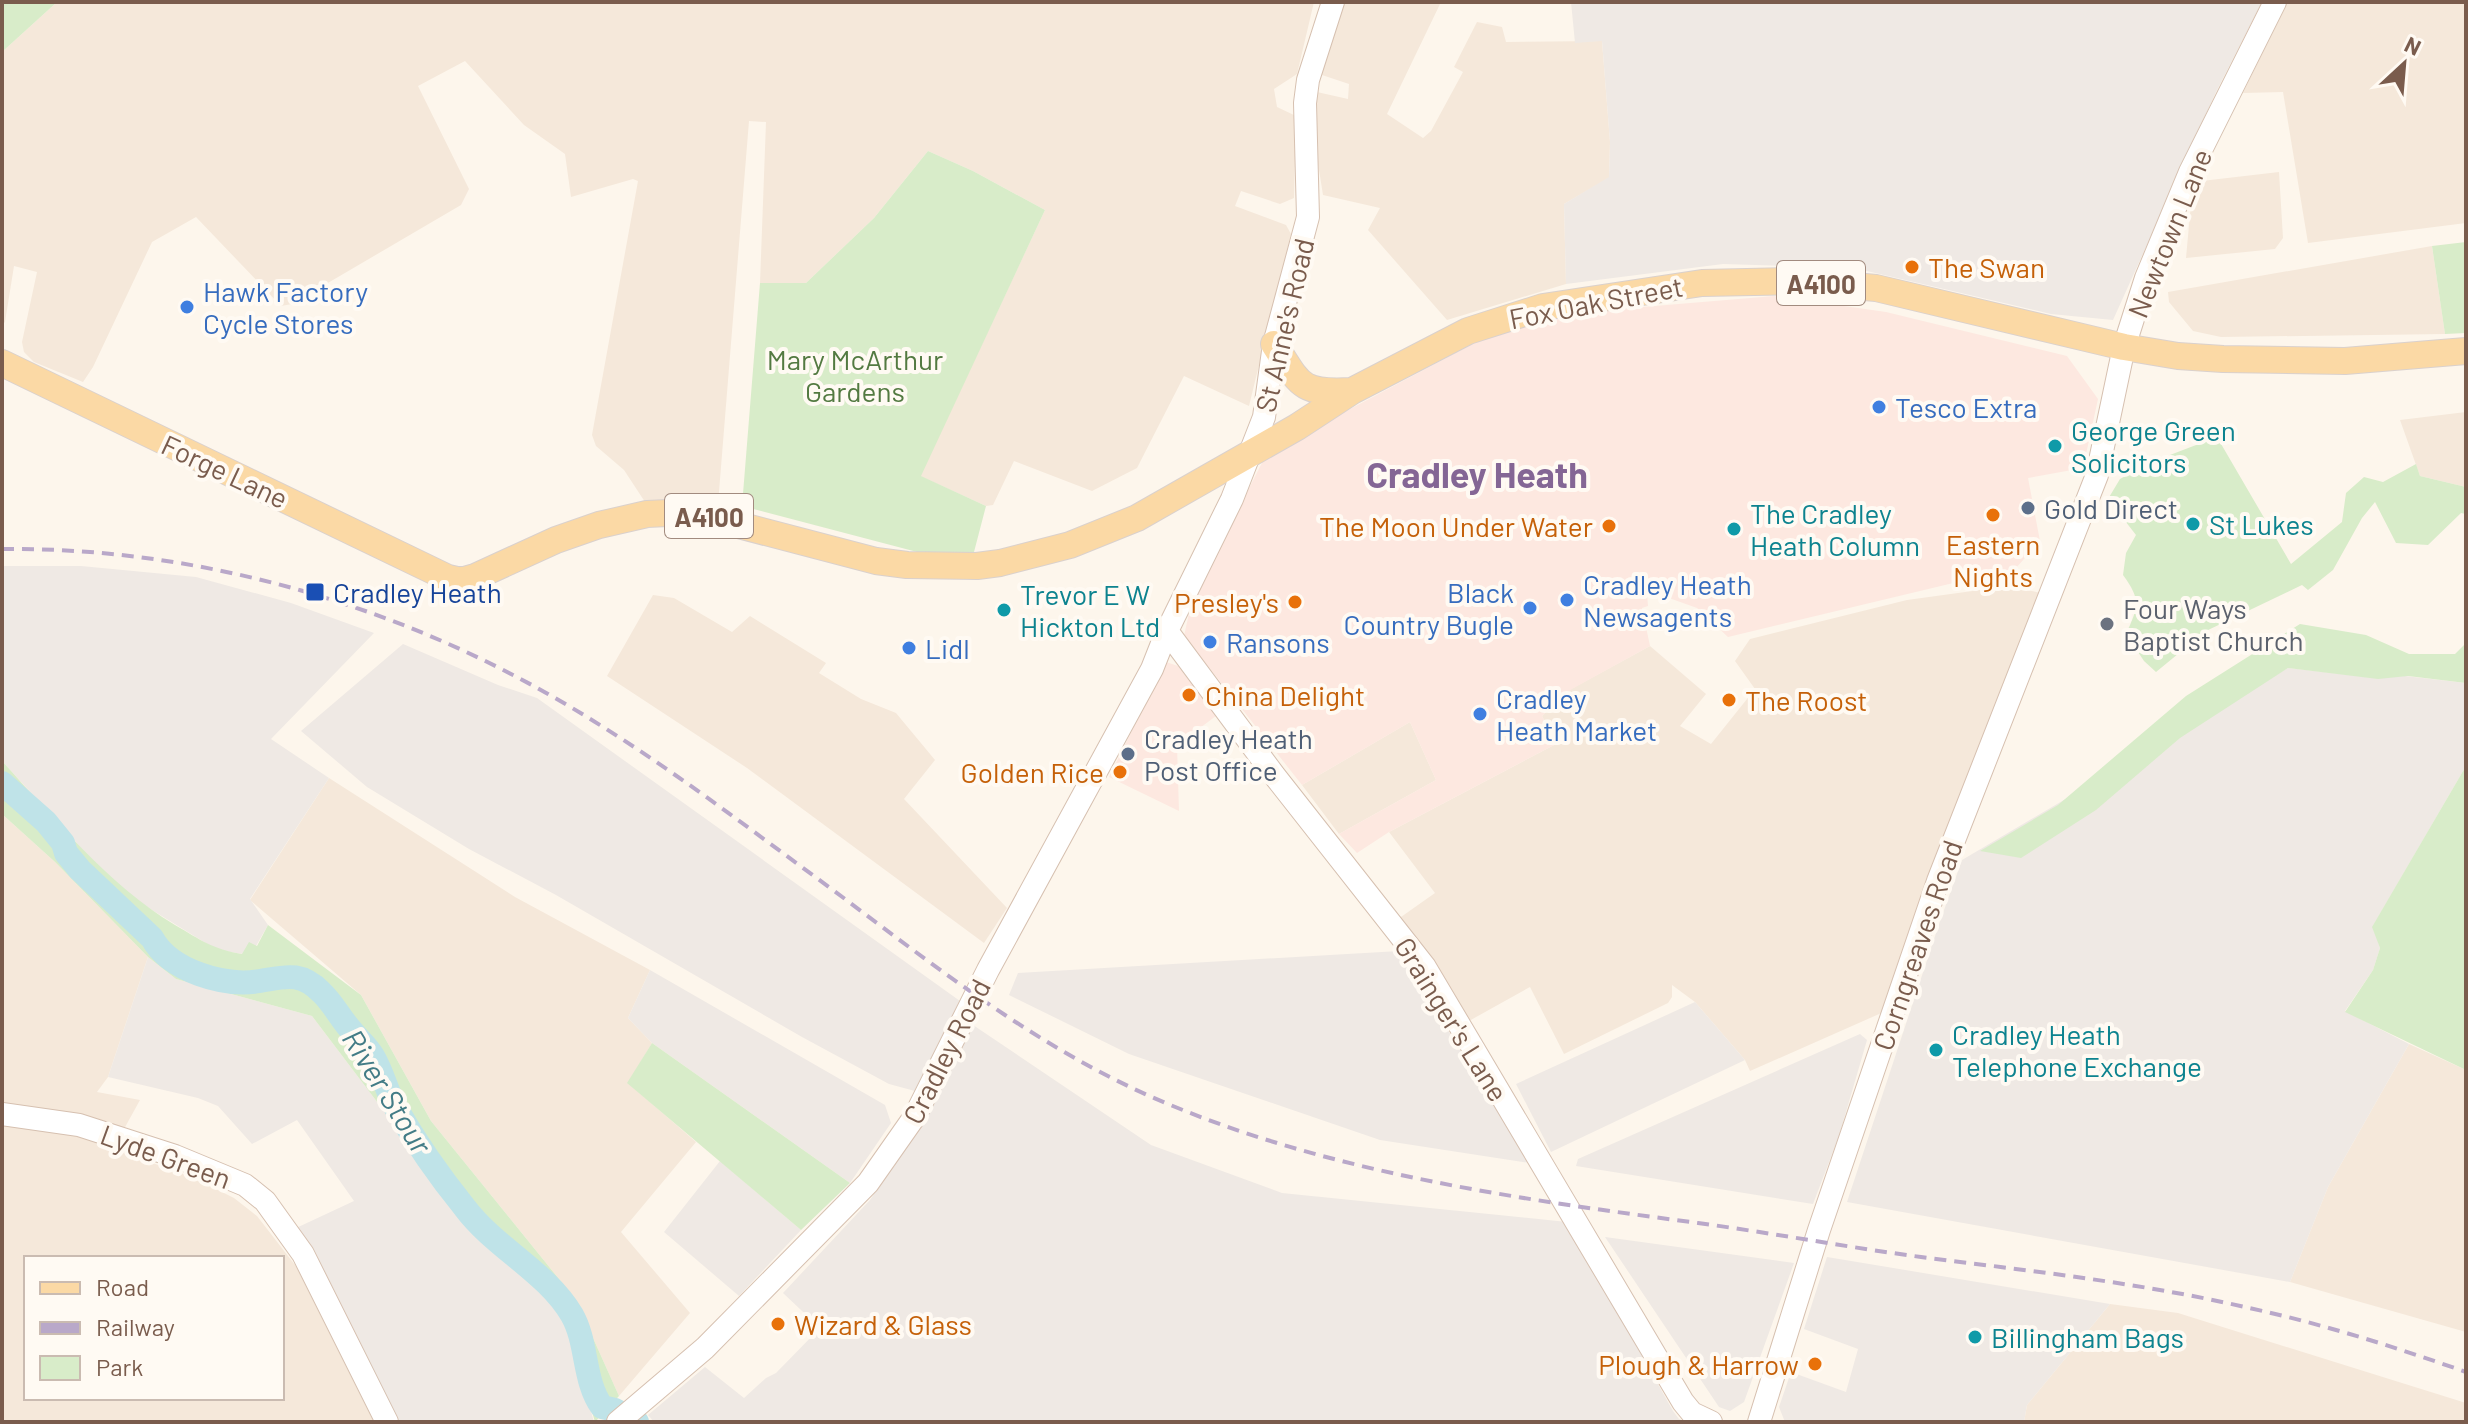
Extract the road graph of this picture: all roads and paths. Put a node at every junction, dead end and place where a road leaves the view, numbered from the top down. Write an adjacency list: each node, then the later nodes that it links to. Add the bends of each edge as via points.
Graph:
1 (1333, 2): 3 (main road, St Anne's Road, via 1305,103 1305,235)
2 (2275, 2): 4 (main road, Newtown Lane, via 2190,172)
3 (1274, 344): 7 (main road, via 1307,388); 8 (main road, St Anne's Road, via 1266,408)
4 (2124, 347): 5 (main road, A4100, via 2208,358 2310,361); 7 (main road, Fox Oak Street / A4100, via 1876,288 1798,281 1702,283 1516,314 1468,331); 9 (main road, Newtown Lane)
5 (2466, 351)
6 (2, 363): 10 (main road, Forge Lane / A4100, via 461,581 599,525 647,514 689,512 876,561)
7 (1352, 391): 8 (main road, Fox Oak Street / A4100)
8 (1251, 454): 10 (main road, Fox Oak Street / A4100, via 1137,518 1070,545); 11 (main road, St Anne's Road)
9 (2097, 475): 16 (main road, Corngreaves Road, via 1938,881)
10 (977, 566)
11 (1167, 631): 14 (main road, Cradley Road, via 1152,669 915,1116 868,1183 705,1348); 15 (main road, Grainger's Lane, via 1425,967 1683,1402)
12 (2, 1114): 13 (main road, Lyde Green, via 79,1125 245,1185 265,1201 303,1254)
13 (387, 1422)
14 (618, 1422)
15 (1711, 1422)
16 (1759, 1422)

